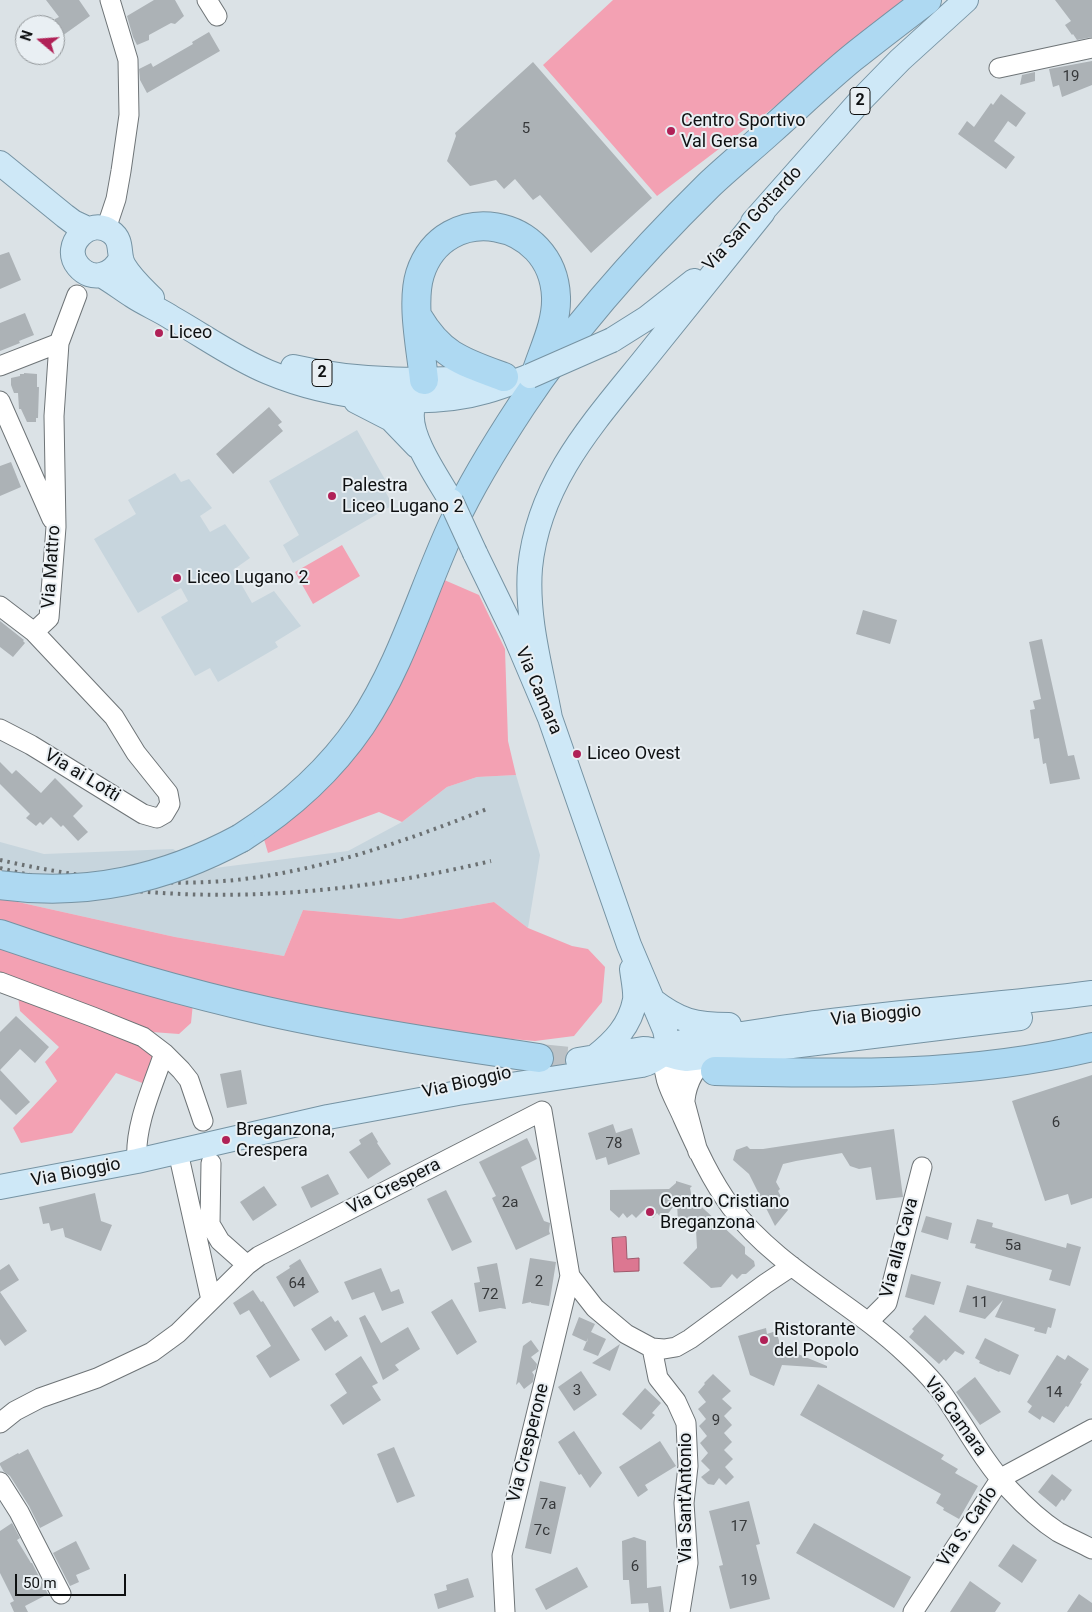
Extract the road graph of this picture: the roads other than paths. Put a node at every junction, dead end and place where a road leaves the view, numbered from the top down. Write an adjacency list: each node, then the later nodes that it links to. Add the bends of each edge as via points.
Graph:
1 (110, 0): 9 (street, via 128,60 129,115 115,201)
2 (927, 0): 17 (highway, via 852,58 710,185 631,267 581,325)
3 (966, 0): 8 (main road, Via San Gottardo / 2, via 860,101)
4 (1092, 48): 5 (street)
5 (999, 68)
6 (0, 164): 9 (main road, via 73,222)
7 (0, 169): 11 (main road, Via San Gottardo / 2)
8 (763, 212): 17 (main road, Via San Gottardo / 2, bridge, via 718,258 648,318 612,340); 26 (main road, via 596,420 568,459 548,497 534,540 530,594 532,623)
9 (97, 229): 10 (main road, via 117,238); 11 (main road, via 81,233 76,240)
10 (121, 258): 11 (main road, via 113,269); 13 (main road, Via San Gottardo / 2, via 135,280)
11 (87, 266): 13 (main road, Via San Gottardo / 2); 14 (street, Via Mattro)
12 (418, 316): 17 (highway, via 444,350); 17 (highway, via 420,273 430,254 445,239 472,227 491,226 512,231 530,242 549,265 556,296 554,322); 19 (highway)
13 (172, 317): 15 (main road, Via San Gottardo / 2)
14 (59, 343): 16 (street); 23 (street, Via Mattro, via 54,416)
15 (222, 348): 18 (main road, Via San Gottardo / 2, via 267,372); 19 (main road, Via San Gottardo / 2, via 322,373 376,380)
16 (0, 366)
17 (520, 385): 19 (main road, Via San Gottardo / 2, via 465,396); 29 (highway, bridge, via 497,445 453,523 386,680 362,723 301,794 241,838 183,866 124,883 64,889)
18 (328, 392): 19 (main road, Via San Gottardo / 2, via 376,398); 21 (main road, via 358,402 390,419)
19 (421, 393): 21 (main road, Via Camara, via 412,422); 22 (main road, Via Camara)
20 (0, 402): 23 (street)
21 (425, 455): 22 (main road, Via Camara)
22 (451, 501): 26 (main road, Via Camara, bridge, via 514,633)
23 (56, 527): 25 (street, Via Mattro, via 49,618)
24 (0, 606): 25 (street)
25 (34, 632): 28 (street, Via Mattro, via 114,717 136,753 168,793 170,804)
26 (550, 718): 31 (main road, Via Camara)
27 (0, 728): 28 (street, Via ai Lotti, via 143,814 157,818)
28 (164, 814)
29 (0, 885)
30 (0, 934): 41 (highway, via 104,968 265,1011 345,1028)
31 (629, 945): 34 (main road, Via Camara); 39 (main road, Via Camara, via 654,1039); 40 (main road, via 635,999 618,1037)
32 (0, 982): 38 (street, via 143,1037)
33 (1092, 994): 36 (main road, Via Bioggio)
34 (652, 1000): 36 (main road, via 674,1016 698,1023); 39 (main road, Via Camara, via 667,1040)
35 (1092, 1010): 42 (main road, Via Bioggio)
36 (823, 1022): 39 (main road, Via Bioggio, via 685,1041)
37 (1092, 1047): 42 (highway, via 1001,1064 885,1073 835,1074)
38 (164, 1053): 46 (street, via 189,1080); 49 (street, via 140,1128)
39 (665, 1054): 40 (main road, Via Bioggio, via 643,1049); 42 (main road, Via Bioggio); 43 (street, Via Camara, via 675,1065); 45 (main road, Via Bioggio, via 652,1063 642,1065); 48 (street, Via Camara, via 664,1073)
40 (594, 1057): 45 (main road, Via Bioggio, via 467,1082)
41 (538, 1058)
42 (713, 1063): 43 (street, via 700,1064 691,1076)
43 (685, 1101): 48 (street, Via Camara)
44 (542, 1111): 53 (street, Via Crespera, via 272,1249); 55 (street, Via Cresperone)
45 (328, 1117): 47 (main road, Via Bioggio)
46 (203, 1121)
47 (178, 1152): 49 (main road, Via Bioggio); 56 (street)
48 (698, 1152): 54 (street, Via Camara, via 732,1208 755,1234)
49 (137, 1161): 52 (main road, Via Bioggio)
50 (211, 1163): 53 (street, via 210,1224 220,1241)
51 (922, 1167): 57 (street, Via alla Cava, via 887,1303)
52 (0, 1188)
53 (247, 1265): 56 (street, Via Crespera)
54 (792, 1266): 57 (street, Via Camara); 58 (street, via 690,1339 676,1347)
55 (570, 1276): 58 (street, Via Cresperone, via 610,1322); 65 (street, Via Cresperone, via 502,1555)
56 (211, 1300): 59 (street, Via Crespera, via 178,1333 152,1352 97,1378 40,1398 15,1410)
57 (868, 1322): 61 (street, Via Camara, via 907,1355 944,1395 975,1445)
58 (652, 1348): 66 (street, Via Sant'Antonio, via 658,1378 676,1401 686,1423 688,1466 684,1503 688,1563)
59 (0, 1423)
60 (1092, 1429): 61 (street, Via S. Carlo)
61 (1001, 1478): 63 (street, Via Camara, via 1010,1490 1058,1531); 67 (street, Via S. Carlo)
62 (0, 1482): 64 (street)
63 (1092, 1549)
64 (61, 1594)
65 (505, 1612)
66 (680, 1612)
67 (912, 1612)

